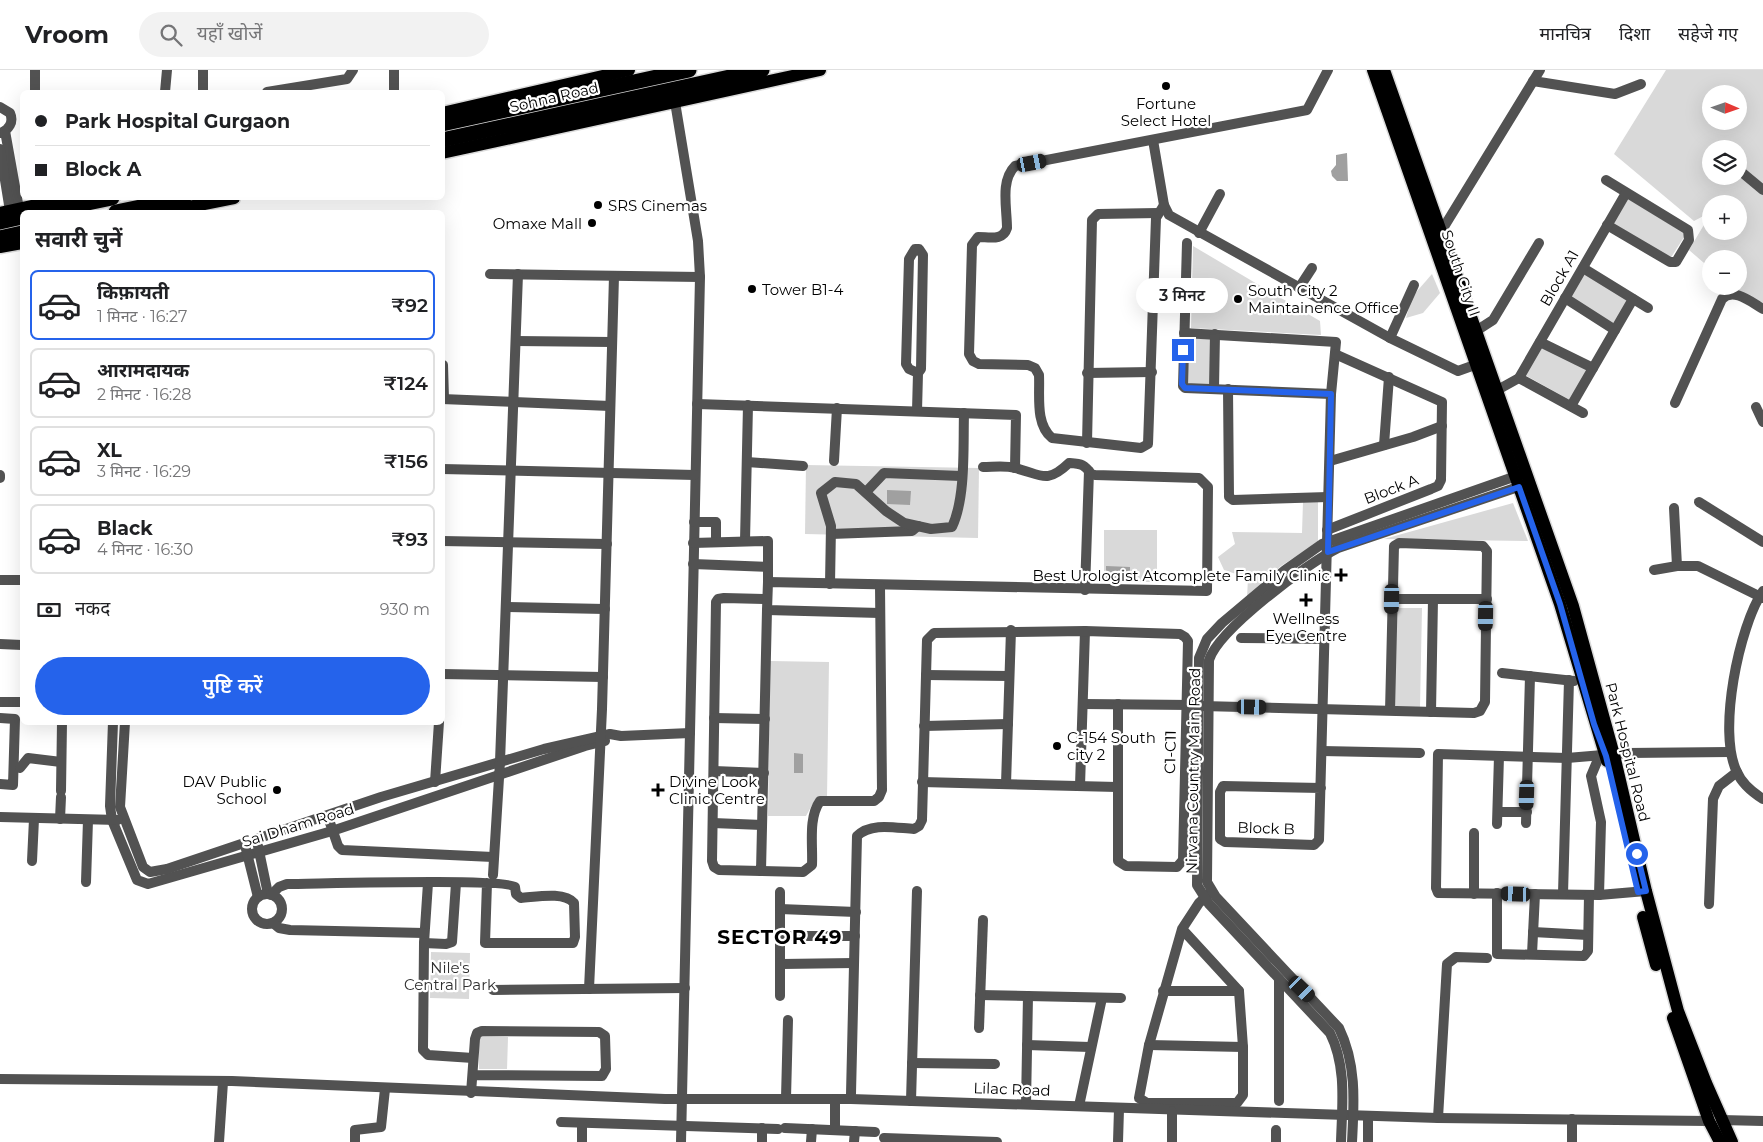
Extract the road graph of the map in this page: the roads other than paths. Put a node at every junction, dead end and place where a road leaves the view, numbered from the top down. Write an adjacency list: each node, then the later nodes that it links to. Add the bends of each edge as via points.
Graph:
1 (35, 70): 16 (street)
2 (167, 70): 17 (street)
3 (204, 70): 18 (street)
4 (353, 70): 19 (street, via 347,79)
5 (394, 70): 20 (street)
6 (630, 70): 23 (main road)
7 (689, 70): 24 (highway, Sohna Road)
8 (762, 70): 26 (highway, Sohna Road)
9 (820, 70): 21 (main road)
10 (1328, 70): 27 (street, via 1307,110)
11 (1373, 70): 49 (main road, South City II)
12 (1384, 70): 49 (main road, South City II)
13 (1540, 70): 14 (street)
14 (1533, 81): 15 (street, via 1615,94); 49 (street)
15 (1641, 84)
16 (35, 90)
17 (165, 90)
18 (204, 90)
19 (290, 90)
20 (394, 90)
21 (676, 102): 29 (main road); 59 (street, via 698,241)
22 (0, 107): 25 (street, via 11,117 10,125)
23 (445, 112)
24 (445, 123)
25 (2, 132): 44 (street)
26 (445, 139)
27 (1153, 140): 40 (street); 100 (street, via 1015,166 1008,173 1006,182 1006,234 978,237 972,245 969,354 973,361 1035,368 1039,375 1044,432 1052,438)
28 (0, 149): 44 (street)
29 (445, 152)
30 (1747, 177): 32 (street)
31 (1606, 180): 33 (street)
32 (1763, 190)
33 (1626, 193): 45 (street, Block A1); 45 (street, via 1688,230 1689,240 1676,262 1670,262)
34 (1220, 194): 47 (street)
35 (59, 200): 39 (main road)
36 (91, 200): 39 (highway)
37 (174, 200): 42 (highway)
38 (224, 200): 43 (main road)
39 (38, 205): 41 (main road)
40 (1161, 209): 47 (street); 77 (street); 79 (street, via 1098,214 1092,220)
41 (22, 210)
42 (126, 210)
43 (174, 210)
44 (10, 214)
45 (1607, 225): 55 (street, Block A1)
46 (20, 233): 48 (highway)
47 (1199, 233): 61 (street)
48 (0, 238)
49 (1437, 238): 67 (main road, South City II); 75 (main road, South City II)
50 (20, 243): 53 (main road)
51 (1187, 243): 68 (street)
52 (1539, 243): 67 (street, via 1493,320)
53 (0, 247)
54 (1312, 268): 61 (street)
55 (1583, 268): 62 (street, Block A1); 63 (street)
56 (490, 274): 57 (street)
57 (518, 274): 58 (street); 71 (street)
58 (614, 276): 59 (street); 72 (street)
59 (700, 277): 89 (street)
60 (1414, 285): 70 (street)
61 (1299, 288): 70 (street)
62 (1565, 298): 66 (street); 73 (street, Block A1)
63 (1633, 299): 64 (street); 66 (street)
64 (1648, 308)
65 (1763, 309): 88 (street, via 1732,293 1722,299)
66 (1615, 330): 76 (street)
67 (1476, 331): 75 (main road, South City II)
68 (1184, 333): 69 (street, Block A); 82 (street, via 1182,386)
69 (1216, 334): 74 (street, Block A, via 1336,342); 82 (street)
70 (1390, 338): 75 (street, via 1458,371)
71 (516, 341): 72 (street); 87 (street)
72 (612, 342): 91 (street)
73 (1540, 342): 76 (street); 81 (street, Block A1)
74 (1335, 354): 80 (street, Block A); 85 (street)
75 (1481, 363): 84 (main road, South City II)
76 (1593, 368): 92 (street)
77 (1152, 372): 79 (street); 100 (street, via 1148,444 1141,448)
78 (918, 373): 78 (street, via 906,364 909,259 916,249 923,255 921,369); 95 (street)
79 (1087, 373): 100 (street)
80 (1389, 378): 99 (street, Block A, via 1442,402); 101 (street)
81 (1519, 378): 84 (street); 92 (street)
82 (1214, 388): 83 (street)
83 (1228, 389): 85 (street); 116 (street, via 1229,497 1234,500)
84 (1491, 393): 114 (main road, South City II)
85 (1331, 394): 103 (street)
86 (445, 399): 87 (street)
87 (513, 402): 91 (street); 109 (street)
88 (1675, 403)
89 (697, 404): 90 (street); 112 (street)
90 (748, 405): 94 (street); 104 (street)
91 (610, 406): 111 (street)
92 (1571, 406): 97 (street)
93 (1756, 407): 98 (street)
94 (836, 408): 95 (street); 102 (street)
95 (917, 411): 96 (street)
96 (964, 413): 107 (street, via 1017,416); 113 (street)
97 (1583, 413)
98 (1763, 422)
99 (1442, 426): 101 (street); 121 (street, Block A, via 1441,480 1438,486)
100 (1087, 443)
101 (1384, 445): 103 (street)
102 (834, 461)
103 (1330, 461): 116 (street)
104 (747, 462): 105 (street); 124 (street)
105 (803, 466)
106 (983, 467): 107 (street)
107 (1015, 468): 110 (street, via 1048,477 1056,475 1069,463 1087,466)
108 (445, 469): 109 (street)
109 (511, 471): 111 (street); 125 (street)
110 (1089, 471): 140 (street); 140 (street, via 1095,475 1193,477 1206,484 1209,586 1208,591 1203,592)
111 (608, 473): 112 (street); 129 (street)
112 (695, 475): 119 (street)
113 (961, 476): 115 (street, via 884,473); 120 (street, via 957,516 952,527 931,529)
114 (1522, 480): 130 (street, Nirvana Country Main Road); 164 (main road, Park Hospital Road); 188 (main road, Park Hospital Road, via 1573,606)
115 (866, 492): 120 (street, via 904,523); 122 (street, via 856,484 835,482 821,493 832,526)
116 (1328, 497): 121 (street)
117 (1699, 502): 127 (street)
118 (1674, 508): 132 (street)
119 (694, 522): 126 (street, via 716,522); 128 (street)
120 (918, 526): 122 (street, via 912,531)
121 (1327, 530): 130 (street, Block B)
122 (831, 534): 138 (street)
123 (445, 541): 125 (street)
124 (745, 541): 126 (street); 133 (street, via 768,541)
125 (508, 542): 129 (street); 146 (street)
126 (716, 542): 128 (street)
127 (1763, 542)
128 (693, 543): 131 (street)
129 (606, 544): 147 (street)
130 (1328, 548): 153 (street, Block B); 169 (street, Nirvana Country Main Road, via 1284,570 1207,639 1199,658)
131 (693, 564): 133 (street); 182 (street)
132 (1677, 566): 134 (street); 141 (street, via 1704,568)
133 (768, 567): 137 (street)
134 (1654, 570)
135 (0, 580): 136 (street)
136 (20, 580)
137 (768, 582): 138 (street); 142 (street)
138 (830, 584): 139 (street)
139 (880, 586): 140 (street); 149 (street)
140 (1085, 590)
141 (1762, 595): 185 (street, via 1741,648 1733,680 1729,712)
142 (768, 599): 148 (street); 174 (street, via 724,598 716,602)
143 (1392, 599): 144 (street); 145 (street, via 1393,549 1399,543 1483,546 1487,551); 171 (street)
144 (1433, 599): 145 (street); 172 (street)
145 (1487, 599): 172 (street, via 1483,709 1474,713)
146 (506, 607): 147 (street); 158 (street)
147 (605, 609): 162 (street)
148 (767, 610): 149 (street); 175 (street)
149 (880, 613): 227 (street, via 880,797 874,801 820,801 813,818 812,865 809,870)
150 (1011, 630): 151 (street); 159 (street, via 934,633 927,640); 160 (street)
151 (1085, 630): 167 (street); 169 (street, C1-C11, via 1180,634 1185,637)
152 (1241, 638): 153 (street)
153 (1326, 639): 170 (street, Block B)
154 (0, 644): 155 (street)
155 (20, 644)
156 (1502, 673): 161 (street)
157 (445, 674): 158 (street)
158 (503, 675): 162 (street); 192 (street)
159 (926, 675): 160 (street); 181 (street)
160 (1009, 676): 176 (street)
161 (1530, 676): 163 (street); 189 (street)
162 (603, 677): 183 (street)
163 (1569, 680): 164 (street); 190 (street)
164 (1582, 682): 188 (main road, Park Hospital Road)
165 (0, 702): 166 (street)
166 (20, 702)
167 (1082, 704): 168 (street); 202 (street)
168 (1118, 704): 169 (street); 203 (street)
169 (1200, 706): 170 (street); 203 (street, C1-C11, via 1180,865 1173,868 1126,866 1118,861); 242 (street, Nirvana Country Main Road, via 1195,872 1197,885)
170 (1323, 709): 171 (street); 184 (street, Block B)
171 (1390, 711): 172 (street)
172 (1431, 712)
173 (0, 718): 200 (street, via 15,719 13,785)
174 (714, 718): 175 (street); 194 (street)
175 (765, 719): 196 (street)
176 (1008, 724): 181 (street); 201 (street)
177 (62, 725): 191 (street)
178 (114, 725): 214 (street)
179 (125, 725): 212 (street, via 120,807)
180 (439, 725): 198 (street)
181 (924, 726): 199 (street)
182 (690, 733): 183 (street, Sai Dham Road); 260 (street)
183 (600, 739): 192 (street, Sai Dham Road); 197 (street, Sai Dham Road); 261 (street)
184 (1322, 751): 186 (street); 204 (street, Block B)
185 (1730, 752): 188 (street); 195 (street)
186 (1420, 753)
187 (1499, 756): 189 (street); 206 (street); 238 (street, via 1438,754 1436,888 1443,894)
188 (1606, 756): 190 (street); 236 (main road, Park Hospital Road); 243 (street, via 1591,776 1601,822)
189 (1528, 757): 190 (street); 207 (street)
190 (1567, 758): 240 (street)
191 (61, 762): 193 (street, via 28,758); 211 (street)
192 (500, 762): 197 (street); 198 (street, Sai Dham Road)
193 (20, 768)
194 (714, 771): 196 (street); 215 (street)
195 (1737, 772): 205 (street, via 1745,785); 244 (street, via 1719,786 1713,799)
196 (764, 773): 218 (street)
197 (499, 776): 219 (street, Sai Dham Road); 225 (street)
198 (435, 782): 209 (street, Sai Dham Road)
199 (922, 782): 201 (street); 246 (street, via 922,820 919,826 872,828 857,836)
200 (0, 784)
201 (1006, 784): 202 (street)
202 (1080, 786): 203 (street)
203 (1117, 787)
204 (1321, 788): 204 (street, Block B, via 1320,837 1316,844 1225,842 1220,839 1220,792 1223,786)
205 (1763, 799)
206 (1498, 812): 207 (street); 217 (street)
207 (1527, 812): 216 (street)
208 (0, 817): 210 (street)
209 (328, 817): 219 (street); 221 (street, Sai Dham Road)
210 (34, 819): 211 (street); 226 (street)
211 (60, 819): 213 (street)
212 (124, 819): 214 (street); 228 (street, via 143,867)
213 (88, 820): 214 (street); 231 (street)
214 (112, 820): 230 (street)
215 (713, 823): 218 (street); 227 (street, via 714,867 719,870)
216 (1526, 823)
217 (1498, 824)
218 (762, 825): 227 (street)
219 (332, 831): 223 (street, Sai Dham Road); 225 (street, via 342,850)
220 (1474, 833): 238 (street)
221 (256, 840): 222 (street, Sai Dham Road); 223 (street)
222 (245, 844): 224 (street); 228 (street, Sai Dham Road)
223 (259, 852): 224 (street, Sai Dham Road); 241 (street)
224 (247, 856): 230 (street, Sai Dham Road, via 148,884); 241 (street)
225 (493, 857): 229 (street)
226 (32, 861)
227 (761, 871)
228 (150, 872): 230 (street, Sai Dham Road)
229 (490, 879): 229 (street, via 513,884 521,898 564,897 572,900 573,943 485,943); 233 (street)
230 (137, 880)
231 (86, 882)
232 (428, 883): 233 (street); 241 (street, via 287,884); 254 (street)
233 (456, 883): 254 (street, via 452,942 446,944)
234 (917, 891): 277 (street)
235 (780, 892): 245 (street)
236 (1642, 892): 243 (street); 299 (main road, Park Hospital Road)
237 (1497, 893): 238 (street); 239 (street); 255 (street, via 1497,954)
238 (1474, 894)
239 (1535, 894): 240 (street); 250 (street)
240 (1563, 894): 243 (street)
241 (266, 895): 248 (street, via 278,899 282,908 279,918); 248 (street, via 251,908 261,924)
242 (1208, 895): 249 (street); 259 (street, Nirvana Country Main Road); 295 (street, Nirvana Country Main Road, via 1339,1028 1350,1057)
243 (1594, 895): 251 (street)
244 (1709, 904)
245 (780, 909): 246 (street); 252 (street)
246 (856, 912): 253 (street)
247 (984, 920): 265 (street)
248 (273, 923): 254 (street, via 290,930)
249 (1182, 929): 263 (street); 264 (street)
250 (1532, 932): 251 (street); 255 (street)
251 (1588, 934): 255 (street, via 1588,951 1584,956)
252 (780, 936): 253 (street); 257 (street)
253 (855, 936): 258 (street)
254 (424, 938): 276 (street, via 423,1050 428,1056)
255 (1532, 954)
256 (1487, 958): 297 (street, via 1456,957 1447,964)
257 (780, 963): 258 (street); 266 (street)
258 (854, 964): 284 (street)
259 (1279, 979): 289 (street); 294 (street, Nirvana Country Main Road, via 1325,1026 1334,1041 1342,1070)
260 (685, 988): 261 (street); 287 (street)
261 (589, 989): 262 (street)
262 (493, 990)
263 (1163, 991): 264 (street); 273 (street)
264 (1239, 991): 275 (street)
265 (980, 995): 267 (street); 271 (street)
266 (780, 996)
267 (1028, 996): 268 (street); 272 (street)
268 (1102, 998): 269 (street); 274 (street)
269 (1122, 998)
270 (788, 1020): 285 (street)
271 (979, 1028)
272 (1027, 1045): 274 (street); 290 (street)
273 (1149, 1045): 275 (street); 275 (street, via 1138,1095 1140,1101 1147,1104 1237,1104 1243,1095)
274 (1090, 1047): 291 (street)
275 (1243, 1047)
276 (473, 1058): 279 (street); 279 (street, via 477,1033 482,1031 599,1032 605,1036 606,1069 602,1076)
277 (912, 1063): 278 (street); 288 (street)
278 (995, 1064)
279 (473, 1074): 283 (street)
280 (0, 1079): 281 (street, Lilac Road)
281 (224, 1082): 282 (street, Lilac Road); 312 (street)
282 (385, 1089): 283 (street, Lilac Road); 313 (street, via 381,1127 355,1130)
283 (471, 1093): 287 (street, Lilac Road)
284 (851, 1094)
285 (786, 1098): 286 (street, Lilac Road); 287 (street, Lilac Road)
286 (832, 1099): 288 (street, Lilac Road); 306 (street)
287 (682, 1100): 303 (street)
288 (911, 1101): 290 (street, Lilac Road)
289 (1279, 1101)
290 (1026, 1104): 291 (street, Lilac Road)
291 (1079, 1106): 292 (street, Lilac Road)
292 (1119, 1109): 293 (street, Lilac Road); 319 (street)
293 (1172, 1111): 294 (street, Lilac Road); 320 (street)
294 (1342, 1115): 295 (street, Lilac Road); 322 (street, Nirvana Country Main Road)
295 (1354, 1115): 296 (street, Lilac Road); 323 (street, Nirvana Country Main Road)
296 (1368, 1116): 297 (street, Lilac Road); 324 (street)
297 (1438, 1118): 298 (street, Lilac Road)
298 (1572, 1120): 299 (street, Lilac Road); 325 (street)
299 (1715, 1120): 300 (street, Lilac Road); 326 (main road, Park Hospital Road); 327 (main road, Park Hospital Road)
300 (1763, 1121)
301 (561, 1122): 302 (street)
302 (582, 1123): 303 (street); 314 (street)
303 (681, 1127): 304 (street); 315 (street)
304 (762, 1128): 305 (street); 316 (street)
305 (812, 1129): 306 (street); 317 (street)
306 (832, 1130): 309 (street)
307 (1276, 1130): 321 (street)
308 (875, 1132): 309 (street)
309 (854, 1137)
310 (884, 1138): 311 (street)
311 (915, 1141): 318 (street)
312 (219, 1142)
313 (355, 1142)
314 (582, 1142)
315 (681, 1142)
316 (762, 1142)
317 (811, 1142)
318 (997, 1142)
319 (1118, 1142)
320 (1172, 1142)
321 (1276, 1142)
322 (1341, 1142)
323 (1352, 1142)
324 (1368, 1142)
325 (1572, 1142)
326 (1720, 1142)
327 (1732, 1142)

